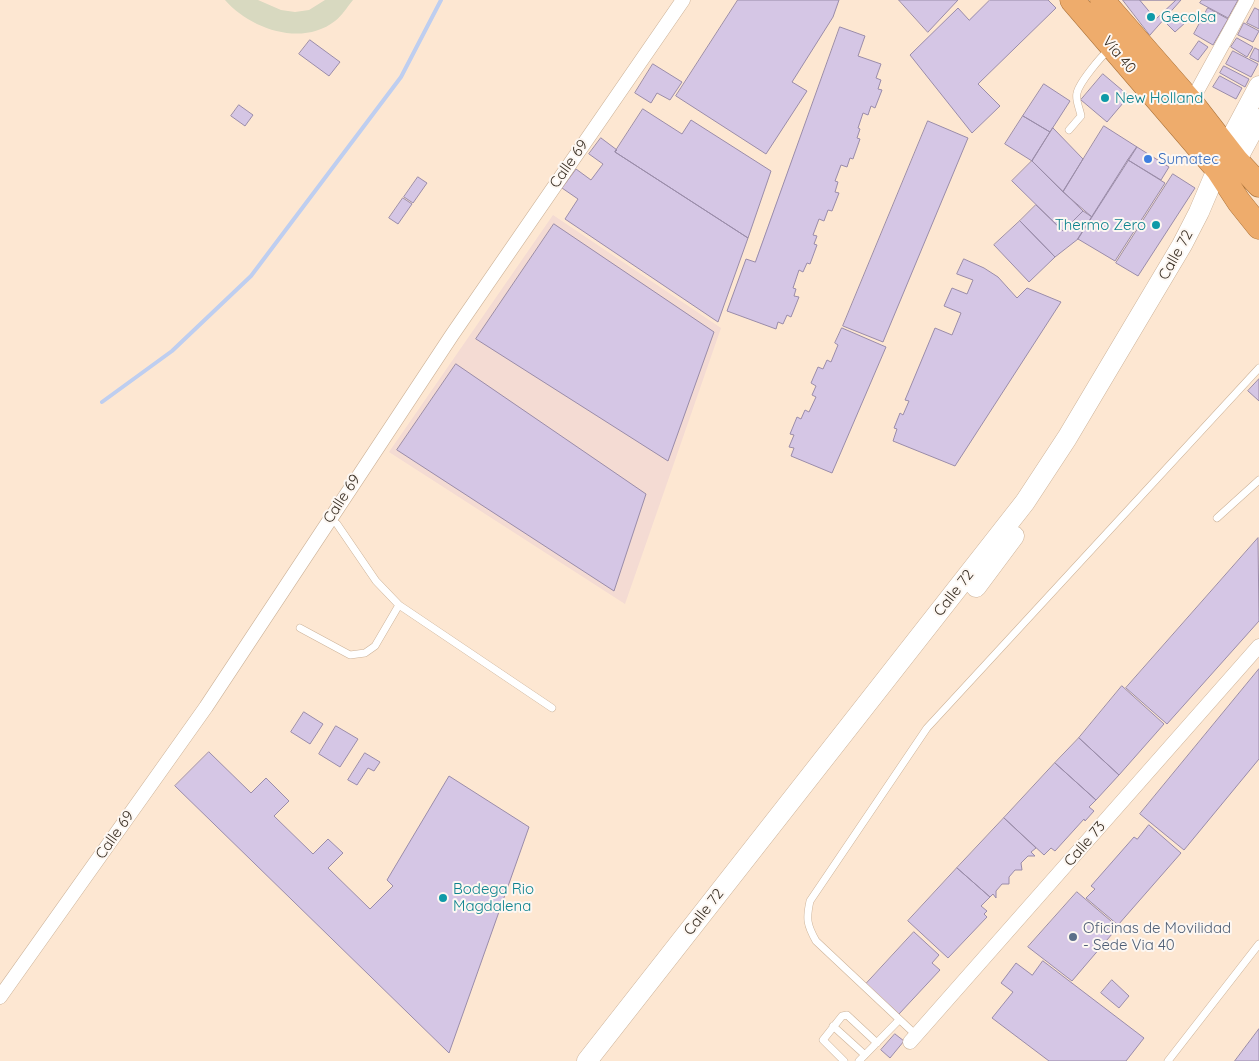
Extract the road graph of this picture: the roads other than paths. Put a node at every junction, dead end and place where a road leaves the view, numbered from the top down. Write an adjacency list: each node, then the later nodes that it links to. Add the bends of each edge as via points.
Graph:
1 (682, 0): 15 (street, Calle 69)
2 (1072, 0): 5 (highway, Vía 40)
3 (1102, 0): 7 (highway, Vía 40)
4 (1247, 0): 7 (street)
5 (1112, 47): 9 (lane, via 1079,88 1076,95 1081,116); 10 (highway, Vía 40)
6 (1259, 86): 10 (main road, Calle 72)
7 (1191, 102): 10 (highway, Vía 40)
8 (1259, 119): 10 (main road, Calle 72)
9 (1069, 130)
10 (1227, 165): 11 (highway, Vía 40); 12 (highway, Vía 40, via 1239,202); 28 (main road, Calle 72, via 1092,397 1025,502); 29 (main road, Calle 72, via 1211,218 1142,338 1041,498 1004,551)
11 (1259, 185)
12 (1259, 227)
13 (1259, 368): 23 (lane, via 927,728 810,901 808,927 816,941)
14 (1259, 480): 16 (lane)
15 (330, 518): 17 (lane, via 376,581); 22 (street, Calle 69, via 206,707)
16 (1217, 518)
17 (399, 605): 18 (lane, via 375,646 365,653 350,656); 20 (lane)
18 (300, 628)
19 (1259, 646): 25 (street, Calle 73)
20 (552, 708)
21 (1259, 944): 31 (lane)
22 (0, 997)
23 (899, 1020): 25 (lane); 26 (lane)
24 (833, 1026): 26 (lane, via 842,1016 847,1016); 27 (lane); 30 (lane, via 823,1042)
25 (913, 1039)
26 (877, 1043): 27 (lane)
27 (862, 1058)
28 (587, 1061)
29 (604, 1061)
30 (844, 1061)
31 (1168, 1061)

